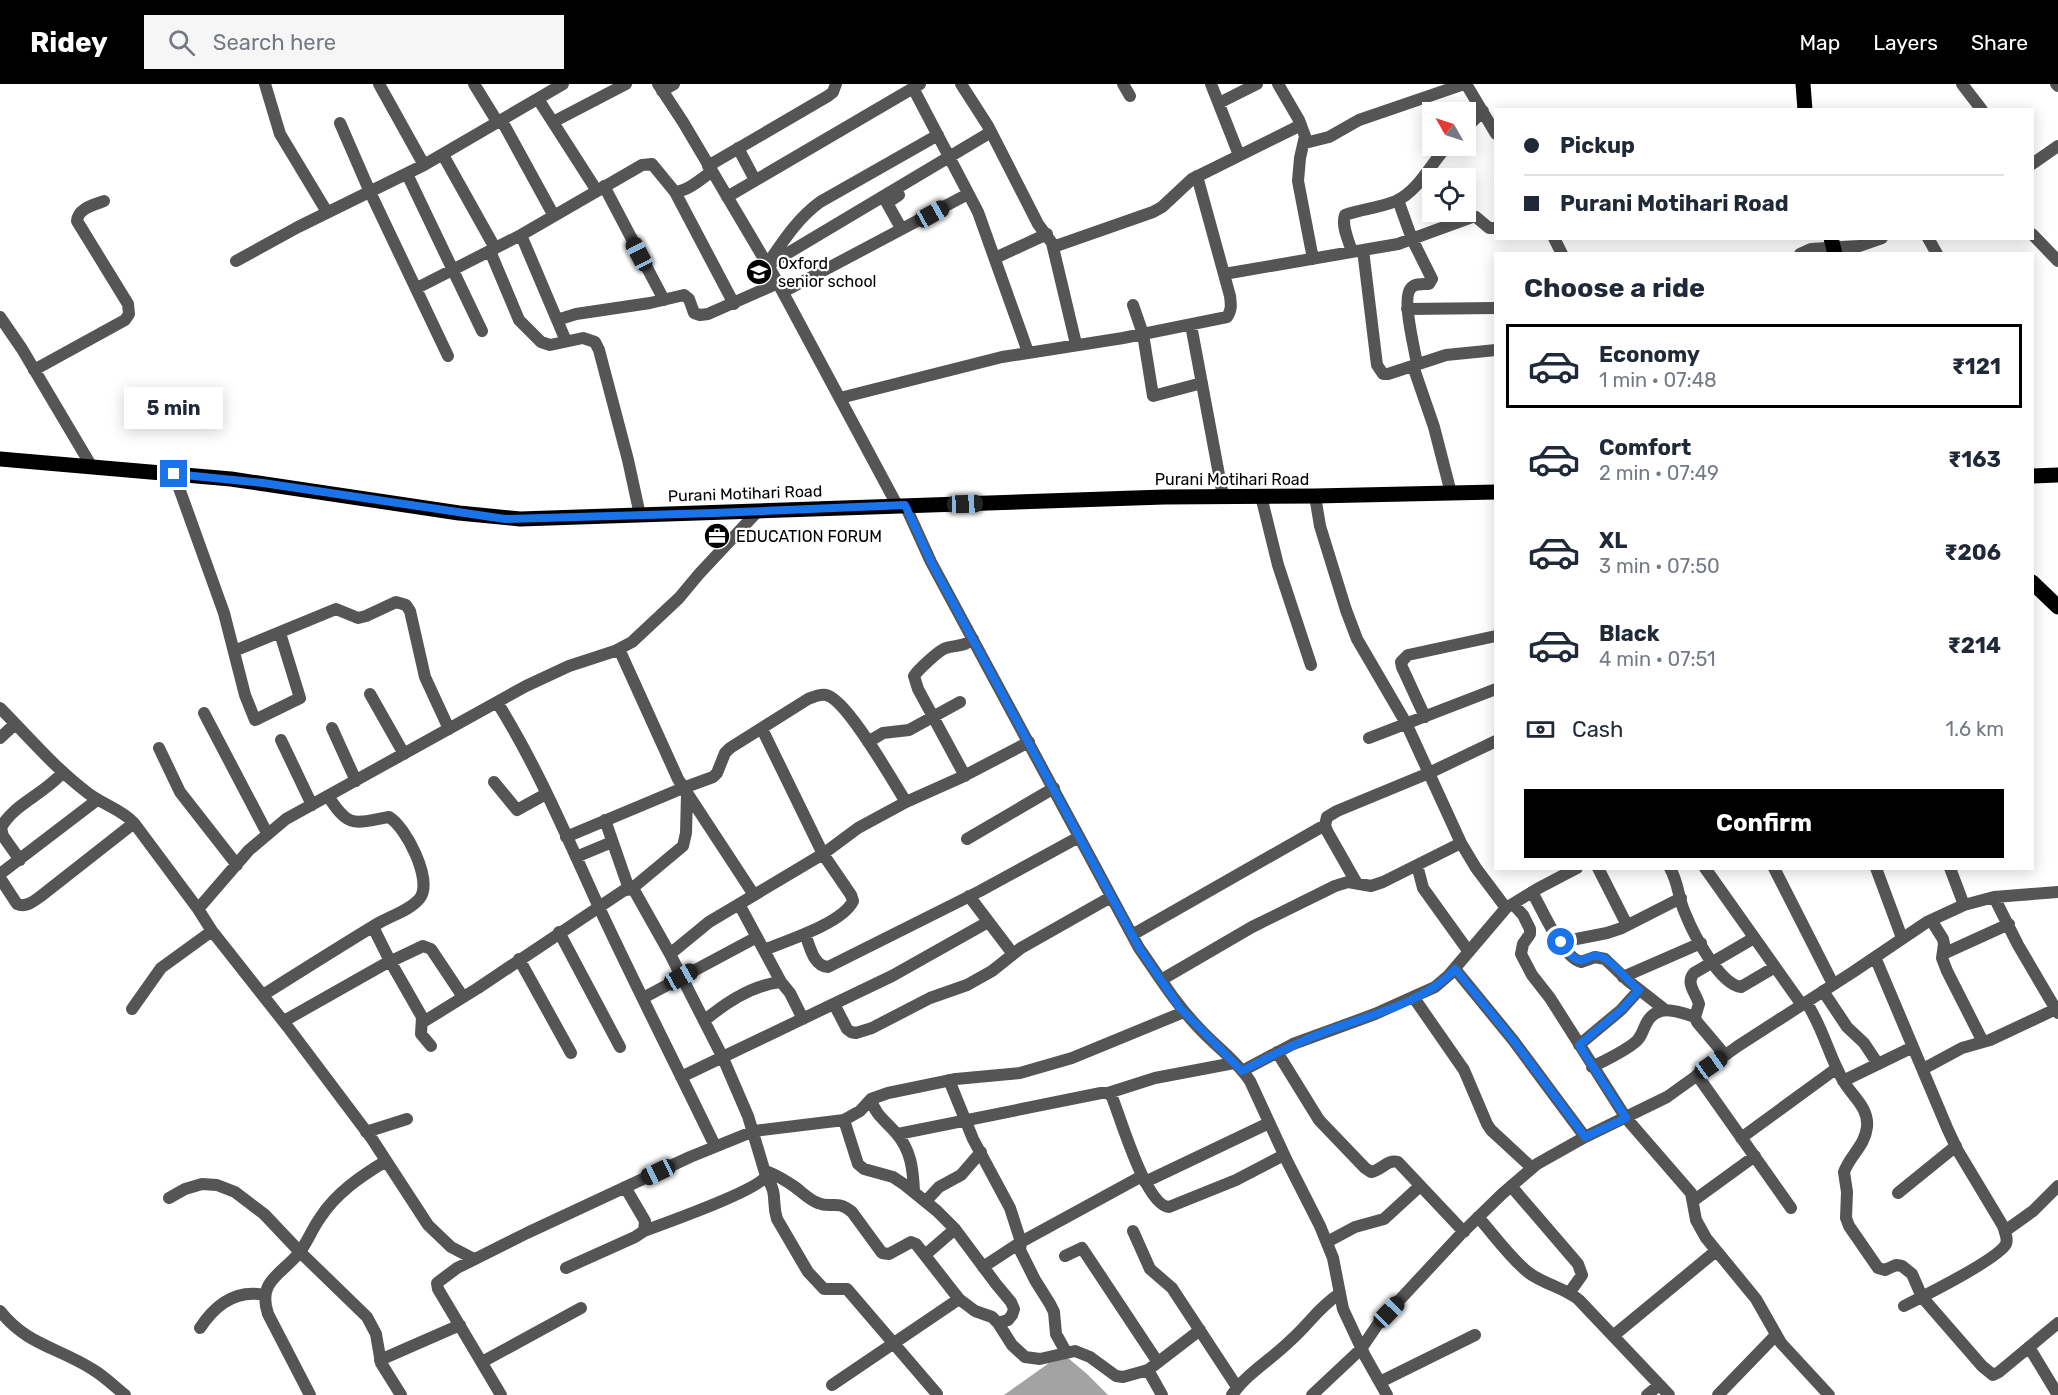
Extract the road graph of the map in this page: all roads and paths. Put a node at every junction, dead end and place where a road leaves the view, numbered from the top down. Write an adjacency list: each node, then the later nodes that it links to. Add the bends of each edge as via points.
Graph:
1 (379, 84): 40 (street)
2 (474, 84): 25 (street)
3 (563, 84): 19 (street)
4 (626, 84): 26 (street)
5 (674, 84): 17 (street)
6 (836, 84): 34 (street, via 828,96)
7 (961, 84): 30 (street)
8 (1123, 84): 18 (street)
9 (1211, 84): 20 (street)
10 (1257, 84): 20 (street)
11 (1278, 84): 28 (street)
12 (1465, 84): 23 (street); 32 (street)
13 (1803, 84): 21 (main road)
14 (1962, 84): 22 (street)
15 (268, 85): 52 (street, via 280,134)
16 (917, 86): 31 (street); 44 (street)
17 (660, 88): 41 (street)
18 (1130, 96)
19 (538, 99): 25 (street); 26 (street)
20 (1219, 103): 36 (street)
21 (1805, 108)
22 (1980, 108)
23 (1483, 111): 24 (street); 29 (street)
24 (1476, 118)
25 (500, 122): 35 (street); 53 (street)
26 (553, 122): 45 (street)
27 (340, 123): 46 (street)
28 (1301, 125): 32 (street); 36 (street)
29 (1494, 130)
30 (991, 132): 38 (street); 56 (street, via 1038,224)
31 (938, 135): 38 (street); 70 (street, via 819,202 798,220)
32 (1305, 143): 67 (street, via 1298,181)
33 (2058, 146): 39 (street)
34 (738, 148): 41 (street); 44 (street)
35 (442, 155): 40 (street); 63 (street)
36 (1239, 155): 43 (street)
37 (1439, 156): 50 (street)
38 (950, 159): 48 (street); 54 (street, via 887,203); 70 (street)
39 (2034, 163)
40 (424, 165): 42 (street)
41 (709, 169): 47 (street, via 687,188); 49 (street)
42 (407, 174): 46 (street); 71 (street)
43 (1197, 176): 61 (street, via 1154,213); 72 (street)
44 (755, 180): 49 (street)
45 (600, 188): 47 (street, via 642,165 652,164); 53 (street); 75 (street)
46 (370, 192): 52 (street); 74 (street)
47 (675, 192): 76 (street)
48 (968, 194): 54 (street); 66 (street)
49 (727, 197): 70 (street)
50 (1398, 200): 59 (street); 64 (street, via 1345,215 1344,226)
51 (104, 201): 91 (street, via 80,212 77,221 128,304 129,314 125,320)
52 (327, 212): 68 (street)
53 (554, 216): 57 (street)
54 (901, 228): 73 (street)
55 (1494, 228): 59 (street, via 1472,217)
56 (1047, 234): 61 (street); 66 (street)
57 (520, 235): 63 (street); 80 (street)
58 (2034, 236): 69 (street)
59 (1412, 239): 64 (street); 79 (street, via 1432,279 1429,284 1409,289)
60 (1876, 240): 62 (street, via 1860,246)
61 (1053, 247): 86 (street)
62 (1833, 247): 65 (street)
63 (493, 250): 71 (street); 85 (street, via 519,320 545,345)
64 (1358, 251): 67 (street); 90 (street, via 1377,365 1383,374)
65 (1804, 252)
66 (995, 258): 88 (street)
67 (1313, 259): 72 (street)
68 (236, 261)
69 (2058, 261)
70 (767, 265): 73 (street)
71 (454, 269): 74 (street); 83 (street)
72 (1224, 274): 82 (street, via 1230,313 1221,319)
73 (780, 287): 76 (street); 93 (street)
74 (417, 288): 89 (street)
75 (664, 300): 76 (street, via 684,295 694,314 700,315); 80 (street)
76 (734, 304)
77 (1133, 304): 84 (street)
78 (1494, 308): 79 (street)
79 (1407, 309): 90 (street)
80 (557, 320): 85 (street)
81 (2, 322): 91 (street)
82 (1191, 325): 84 (street); 92 (street)
83 (482, 331)
84 (1143, 334): 86 (street); 92 (street, via 1153,396)
85 (566, 341): 106 (street, via 590,339 599,350)
86 (1076, 344): 88 (street)
87 (1494, 350): 90 (street, via 1446,355)
88 (1028, 351): 93 (street)
89 (448, 356)
90 (1415, 365): 100 (street)
91 (34, 370): 95 (street)
92 (1202, 383): 101 (street)
93 (840, 398): 104 (street)
94 (0, 459): 95 (main road, Purani Motihari Road)
95 (92, 467): 96 (main road, Purani Motihari Road)
96 (174, 474): 106 (main road, Purani Motihari Road, via 271,484 505,519); 113 (street)
97 (2058, 475): 98 (main road)
98 (2034, 476)
99 (1494, 492): 100 (main road, Purani Motihari Road)
100 (1451, 493): 103 (main road, Purani Motihari Road)
101 (1223, 496): 102 (main road, Purani Motihari Road); 104 (main road, Purani Motihari Road)
102 (1261, 496): 103 (main road, Purani Motihari Road); 114 (street, via 1278,565)
103 (1315, 496): 123 (street, via 1320,526 1354,632)
104 (901, 505): 105 (main road, Purani Motihari Road); 111 (street)
105 (758, 511): 106 (main road, Purani Motihari Road); 112 (street, via 663,615)
106 (640, 515)
107 (2034, 584): 108 (main road)
108 (2058, 607)
109 (280, 633): 113 (street); 113 (street, via 300,698 255,720); 126 (street, via 336,609 358,618 396,602 406,605 413,619 425,677)
110 (1494, 636): 122 (street, via 1404,658 1402,667)
111 (973, 639): 121 (street, via 962,646 947,647 914,676); 132 (street)
112 (619, 649): 117 (street, via 549,674); 142 (street)
113 (234, 651)
114 (1311, 665)
115 (1494, 690): 122 (street)
116 (370, 694): 135 (street)
117 (497, 702): 126 (street); 143 (street)
118 (960, 702): 121 (street)
119 (0, 708): 124 (street)
120 (204, 713): 151 (street)
121 (933, 716): 131 (street, via 909,730 884,733); 138 (street)
122 (1425, 717): 123 (street)
123 (1406, 723): 129 (street); 137 (street)
124 (15, 724): 128 (street); 136 (street)
125 (332, 728): 139 (street)
126 (449, 729): 135 (street)
127 (762, 729): 131 (street, via 808,699 826,695 844,709); 142 (street, via 730,748 713,777); 157 (street)
128 (0, 738)
129 (1369, 738)
130 (281, 740): 147 (street)
131 (868, 742): 146 (street)
132 (1029, 742): 138 (street); 141 (street)
133 (1494, 742): 137 (street)
134 (159, 748): 160 (street, via 180,792)
135 (404, 754): 139 (street)
136 (63, 772): 145 (street); 159 (street, via 3,824 1,831)
137 (1429, 773): 150 (street, via 1337,811 1327,817); 156 (street)
138 (965, 776): 146 (street)
139 (356, 781): 144 (street)
140 (494, 782): 143 (street, via 517,810)
141 (1054, 788): 153 (street); 154 (street)
142 (685, 791): 148 (street); 171 (street, via 683,846); 174 (street)
143 (546, 794): 152 (street)
144 (328, 796): 147 (street); 188 (street, via 339,813 351,821 389,817 394,820 417,857 423,877 422,895)
145 (97, 800): 149 (street, via 118,809); 159 (street)
146 (906, 802): 157 (street, via 850,833)
147 (312, 805): 151 (street)
148 (605, 820): 152 (street); 155 (street)
149 (134, 823): 169 (street, via 26,905 17,904); 183 (street)
150 (1325, 825): 170 (street); 192 (street)
151 (267, 833): 160 (street)
152 (566, 837): 158 (street)
153 (1079, 837): 175 (street); 176 (street)
154 (967, 839)
155 (612, 842): 158 (street); 171 (street)
156 (1461, 843): 161 (street); 182 (street, via 1476,868)
157 (823, 854): 174 (street); 191 (street, via 853,901 840,915)
158 (576, 857): 181 (street)
159 (20, 860): 169 (street)
160 (237, 865): 183 (street)
161 (1417, 865): 170 (street, via 1371,886); 199 (street, via 1423,888)
162 (1573, 870): 172 (street)
163 (1599, 870): 187 (street)
164 (1671, 870): 178 (street)
165 (1706, 870): 194 (street)
166 (1775, 870): 213 (street)
167 (1877, 870): 195 (street)
168 (1951, 870): 180 (street)
169 (0, 876)
170 (1356, 882): 211 (street, via 1335,886 1251,927)
171 (631, 889): 181 (street); 200 (street)
172 (1532, 892): 182 (street); 196 (street)
173 (2058, 892): 177 (street)
174 (754, 895): 179 (street)
175 (969, 896): 185 (street); 191 (street, via 828,968 818,963)
176 (1111, 897): 192 (street); 201 (street)
177 (1994, 897): 180 (street); 186 (street)
178 (1681, 898): 187 (street); 197 (street, via 1685,915)
179 (739, 904): 193 (street); 200 (street, via 709,922)
180 (1964, 905): 184 (street)
181 (598, 906): 190 (street); 217 (street)
182 (1510, 906): 199 (street); 231 (street, via 1523,915 1530,929 1521,950 1524,962)
183 (198, 909): 189 (street)
184 (1931, 920): 195 (street); 202 (street, via 1943,939)
185 (988, 922): 201 (street); 220 (street)
186 (2009, 924): 202 (street); 223 (street)
187 (1627, 925): 196 (street)
188 (373, 927): 205 (street); 215 (street)
189 (212, 931): 215 (street); 221 (street, via 161,968)
190 (559, 932): 204 (street); 233 (street)
191 (805, 934): 198 (street)
192 (1132, 934): 211 (street)
193 (757, 937): 198 (street); 210 (street)
194 (1754, 938): 206 (street); 207 (street)
195 (1902, 938): 203 (street)
196 (1561, 942): 209 (street, via 1577,961 1600,957)
197 (1701, 943): 206 (street); 209 (street)
198 (764, 950): 212 (street)
199 (1469, 952): 208 (street)
200 (670, 954): 210 (street)
201 (1013, 954): 220 (street, via 967,984 863,1032 846,1029)
202 (1943, 954): 230 (street, via 1947,971)
203 (1875, 957): 213 (street); 234 (street)
204 (519, 959): 216 (street); 236 (street)
205 (390, 961): 216 (street, via 427,946); 228 (street); 229 (street)
206 (1711, 963): 207 (street, via 1728,982 1741,987); 225 (street, via 1691,977 1699,1004)
207 (1775, 967): 219 (street)
208 (1455, 969): 218 (street, via 1435,987); 258 (street)
209 (1623, 976): 214 (street)
210 (681, 977): 217 (street); 227 (street)
211 (1161, 980): 224 (street)
212 (781, 982): 226 (street); 227 (street, via 725,1003)
213 (1828, 988): 219 (street); 239 (street, via 1848,1027)
214 (1639, 990): 222 (street); 231 (street)
215 (263, 995): 228 (street)
216 (463, 997): 229 (street)
217 (643, 998): 245 (street)
218 (1414, 998): 235 (street); 266 (street, via 1464,1070 1486,1124)
219 (1804, 1003): 237 (street); 242 (street, via 1821,1028)
220 (834, 1004): 226 (street)
221 (132, 1009)
222 (1664, 1009): 225 (street); 241 (street, via 1651,1017 1633,1044)
223 (2057, 1011): 230 (street)
224 (1184, 1012): 240 (street); 246 (street, via 1072,1058 1020,1073)
225 (1695, 1017): 237 (street)
226 (803, 1019): 238 (street)
227 (704, 1021): 238 (street)
228 (284, 1022): 256 (street)
229 (423, 1022): 232 (street, via 421,1034)
230 (1983, 1042): 243 (street, via 1962,1048)
231 (1579, 1045): 241 (street)
232 (431, 1046)
233 (620, 1047)
234 (1913, 1047): 239 (street); 243 (street)
235 (1277, 1052): 240 (street); 269 (street, via 1319,1120 1365,1168 1377,1171 1389,1161 1398,1162)
236 (571, 1053)
237 (1725, 1055): 244 (street)
238 (723, 1058): 245 (street); 255 (street)
239 (1878, 1064): 247 (street)
240 (1238, 1067): 248 (street, via 1155,1078); 254 (street, via 1250,1081)
241 (1592, 1067): 250 (street)
242 (1837, 1068): 247 (street); 259 (street)
243 (1923, 1069): 261 (street)
244 (1697, 1075): 250 (street, via 1667,1097); 259 (street)
245 (681, 1077): 260 (street)
246 (949, 1080): 249 (street); 252 (street)
247 (1843, 1081): 297 (street, via 1867,1118 1862,1146 1844,1172 1846,1218 1878,1268 1885,1270 1896,1265 1908,1269)
248 (1108, 1093): 252 (street); 268 (street)
249 (871, 1099): 253 (street); 257 (street, via 876,1113)
250 (1626, 1118): 258 (street); 277 (street, via 1687,1187)
251 (406, 1119): 256 (street)
252 (965, 1119): 257 (street); 262 (street)
253 (844, 1120): 255 (street); 273 (street, via 858,1164 893,1177)
254 (1269, 1123): 263 (street); 268 (street)
255 (753, 1131): 260 (street); 267 (street)
256 (366, 1132): 265 (street)
257 (897, 1134): 273 (street, via 910,1154)
258 (1585, 1137): 266 (street)
259 (1741, 1138): 264 (street)
260 (715, 1146): 272 (street)
261 (1956, 1146): 274 (street); 283 (street)
262 (981, 1152): 276 (street, via 961,1175 939,1187); 285 (street, via 1010,1208)
263 (1284, 1155): 268 (street, via 1236,1180 1169,1207 1157,1202); 286 (street)
264 (1755, 1156): 277 (street); 278 (street)
265 (386, 1161): 288 (street, via 332,1201); 291 (street, via 436,1234)
266 (1532, 1168): 270 (street)
267 (766, 1174): 281 (street, via 760,1183); 289 (street, via 786,1180 814,1202 846,1207 882,1253 888,1254 911,1242); 310 (street, via 775,1194 777,1219 814,1280 824,1289 848,1290)
268 (1144, 1179): 285 (street)
269 (1420, 1186): 284 (street); 286 (street, via 1384,1219 1355,1227)
270 (1511, 1186): 279 (street); 294 (street, via 1582,1270)
271 (2058, 1186): 283 (street)
272 (626, 1187): 281 (street, via 645,1221); 291 (street)
273 (914, 1191): 276 (street)
274 (1898, 1193)
275 (169, 1198): 288 (street, via 202,1184 226,1188 255,1206)
276 (926, 1201): 280 (street)
277 (1693, 1201): 287 (street, via 1696,1220)
278 (1791, 1208)
279 (1478, 1217): 284 (street); 294 (street, via 1522,1267 1543,1282)
280 (955, 1229): 289 (street); 292 (street)
281 (644, 1231): 293 (street)
282 (1133, 1231): 306 (street, via 1150,1269 1172,1288)
283 (2005, 1231): 297 (street, via 2007,1243 1998,1252)
284 (1464, 1232): 312 (street, via 1380,1321)
285 (1020, 1242): 292 (street); 313 (street, via 1027,1266 1054,1312 1056,1334)
286 (1327, 1242): 295 (street)
287 (1716, 1251): 308 (street, via 1756,1299); 309 (street)
288 (300, 1252): 296 (street, via 274,1276); 314 (street, via 366,1317 376,1334)
289 (925, 1255): 298 (street)
290 (1065, 1256): 316 (street, via 1082,1248)
291 (474, 1259): 304 (street, via 437,1283)
292 (983, 1267): 302 (street, via 1014,1309 1008,1320)
293 (566, 1268)
294 (1570, 1292): 309 (street)
295 (1339, 1294): 312 (street); 320 (street)
296 (265, 1295): 305 (street, via 249,1293 225,1301); 324 (street, via 268,1314)
297 (1922, 1297): 299 (street); 311 (street, via 1988,1372 1999,1372)
298 (959, 1299): 302 (street); 310 (street)
299 (1904, 1306)
300 (582, 1308): 315 (street)
301 (2, 1318): 323 (street, via 27,1337 92,1369)
302 (998, 1323): 313 (street, via 1025,1357 1040,1359)
303 (2058, 1323): 311 (street)
304 (460, 1325): 314 (street); 315 (street)
305 (200, 1328)
306 (1200, 1330): 316 (street); 320 (street)
307 (1476, 1335): 317 (street)
308 (1776, 1335): 321 (street); 332 (street)
309 (1613, 1336): 318 (street)
310 (894, 1344): 319 (street); 322 (street)
311 (2029, 1347): 333 (street)
312 (1362, 1349): 317 (street); 328 (street)
313 (1066, 1352): 316 (street, via 1083,1353 1116,1376)
314 (380, 1360): 325 (street)
315 (482, 1362): 326 (street)
316 (1152, 1366): 327 (street)
317 (1380, 1382): 329 (street)
318 (1659, 1385): 330 (street); 331 (street)
319 (832, 1386)
320 (1234, 1391)
321 (1727, 1392)
322 (937, 1394)
323 (125, 1395)
324 (310, 1395)
325 (401, 1395)
326 (501, 1395)
327 (1162, 1395)
328 (1312, 1395)
329 (1387, 1395)
330 (1647, 1395)
331 (1669, 1395)
332 (1829, 1395)
333 (2058, 1395)

